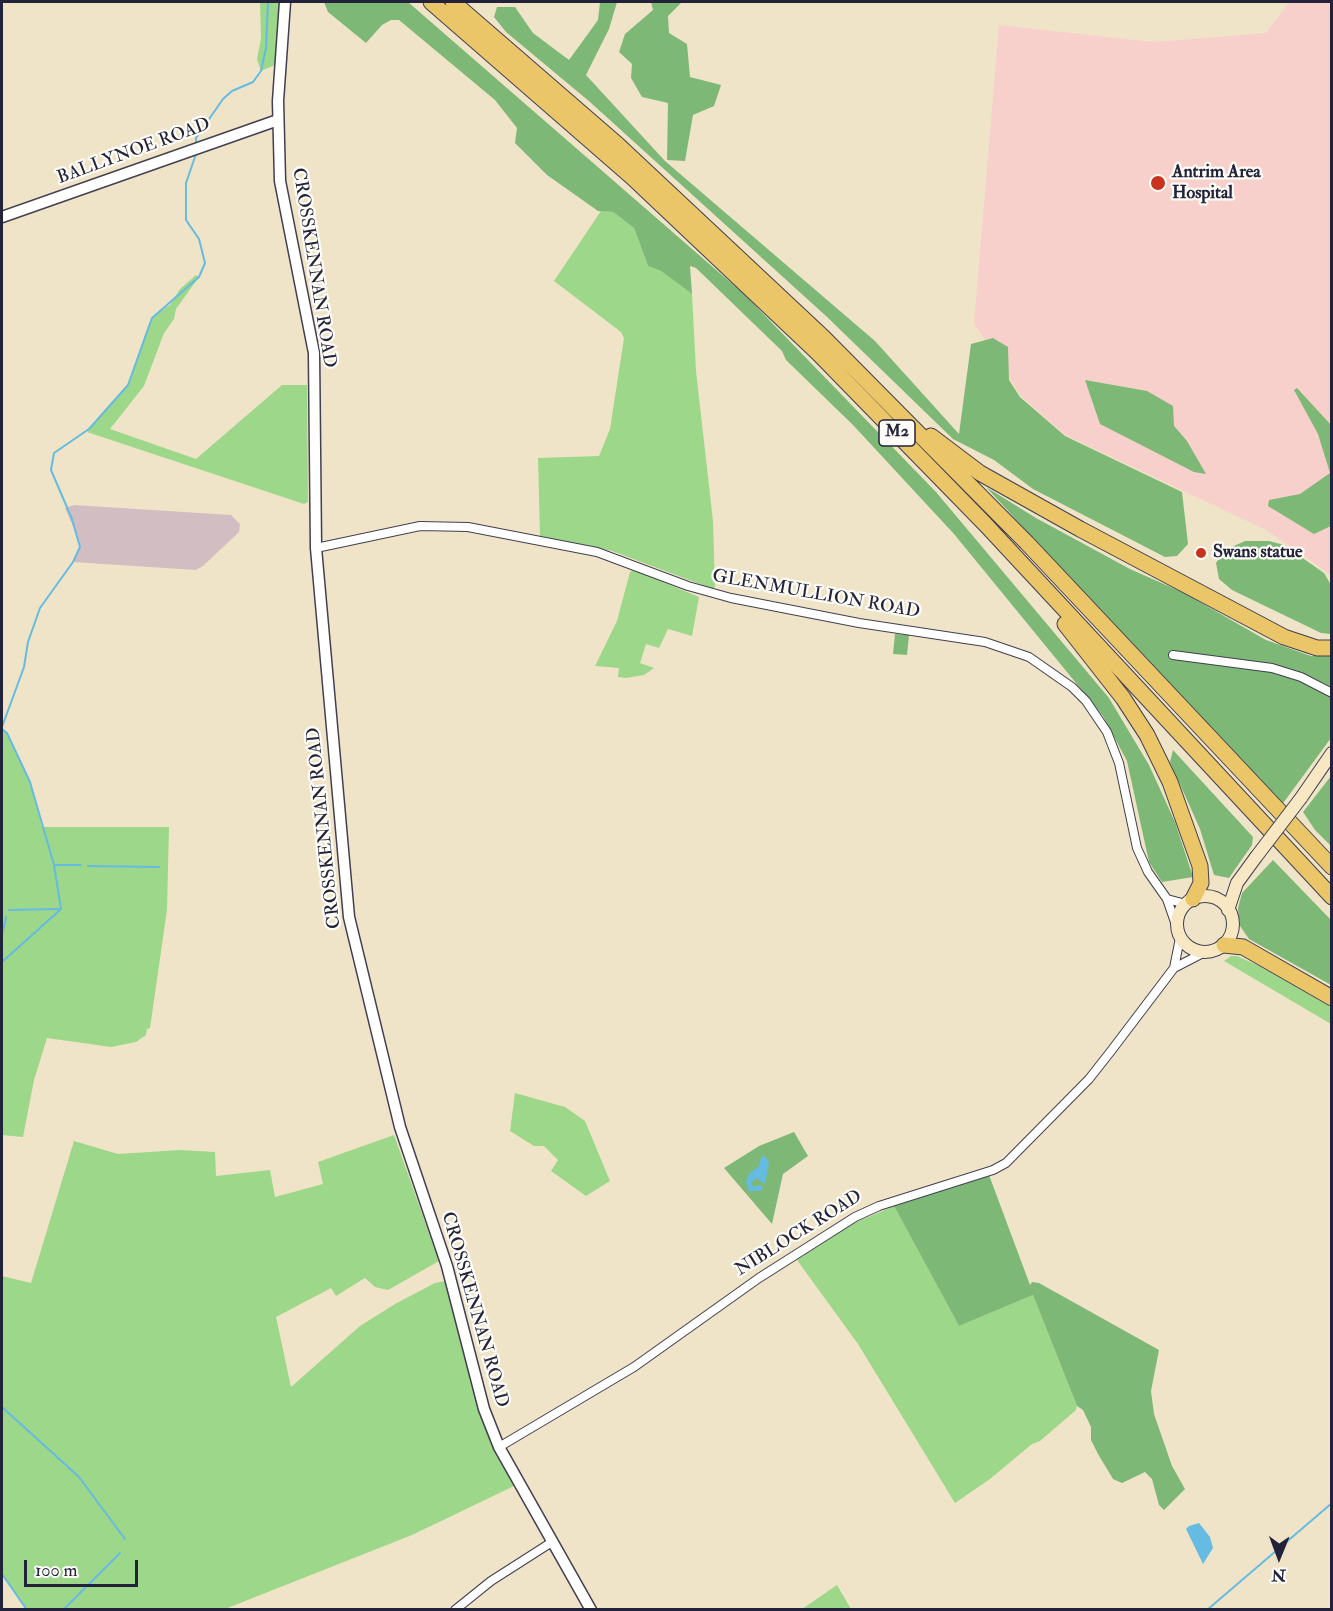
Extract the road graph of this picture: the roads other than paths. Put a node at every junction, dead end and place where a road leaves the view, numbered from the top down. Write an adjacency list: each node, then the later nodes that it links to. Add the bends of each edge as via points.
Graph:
1 (285, 2): 4 (street, CROSSKENNAN ROAD)
2 (430, 2): 7 (highway, M2, via 724,261)
3 (453, 2): 6 (highway, M2, via 696,216)
4 (278, 120): 5 (street, BALLYNOE ROAD); 8 (street, CROSSKENNAN ROAD, via 280,181 314,353)
5 (2, 217)
6 (895, 410): 9 (highway, via 980,473 1034,504 1284,637 1317,648); 13 (highway, M2, via 1027,543)
7 (985, 524): 16 (highway, M2); 18 (highway, via 1096,661 1147,735 1178,802 1200,866 1201,883)
8 (315, 548): 17 (street, GLENMULLION ROAD, via 420,526 468,527 597,552 731,598 859,623 968,638 1016,651 1042,664 1072,687 1107,732 1119,763 1139,854); 25 (street, CROSSKENNAN ROAD, via 352,935 400,1127 447,1266 477,1388)
9 (1332, 648)
10 (1173, 655): 11 (street, via 1272,668)
11 (1332, 693)
12 (1332, 753): 14 (main road, bridge)
13 (1332, 867)
14 (1237, 883): 15 (main road); 19 (main road)
15 (1210, 897): 18 (main road); 19 (main road)
16 (1332, 897)
17 (1167, 899): 18 (street); 20 (street, GLENMULLION ROAD)
18 (1190, 901): 20 (main road, via 1177,919)
19 (1228, 910): 21 (main road, via 1232,928)
20 (1179, 933): 22 (main road, via 1191,948); 23 (street, NIBLOCK ROAD)
21 (1224, 945): 22 (main road); 24 (highway, via 1244,947)
22 (1205, 952): 23 (street, NIBLOCK ROAD)
23 (1174, 968): 25 (street, NIBLOCK ROAD, via 1089,1079 1006,1163 855,1217 759,1278 634,1367)
24 (1332, 998)
25 (499, 1447): 26 (street, CROSSKENNAN ROAD)
26 (552, 1542): 27 (street, via 491,1581); 28 (street, CROSSKENNAN ROAD)
27 (455, 1610)
28 (591, 1610)

